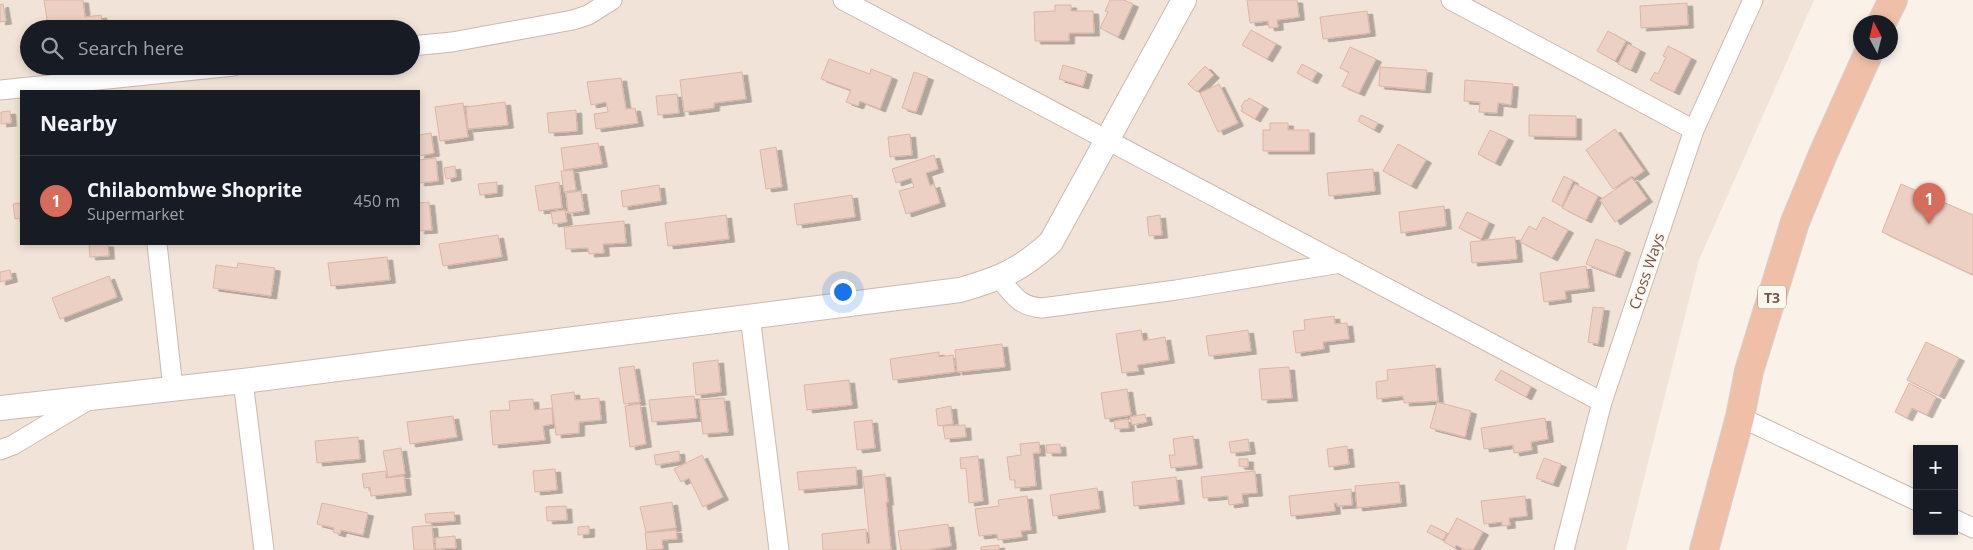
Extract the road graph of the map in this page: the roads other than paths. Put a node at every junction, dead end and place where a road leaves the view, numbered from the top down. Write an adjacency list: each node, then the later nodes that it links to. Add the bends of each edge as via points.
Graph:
1 (612, 0): 8 (street, via 573,20)
2 (843, 0): 14 (street)
3 (1184, 0): 14 (street)
4 (1451, 0): 13 (street)
5 (1753, 0): 13 (street, Cross Ways)
6 (1892, 0): 7 (highway)
7 (1885, 15)
8 (420, 45)
9 (1865, 60): 24 (highway, T3, via 1796,222 1749,371)
10 (186, 75): 11 (street)
11 (139, 84): 12 (street)
12 (0, 90)
13 (1694, 130): 22 (street, Cross Ways)
14 (1108, 140): 16 (street); 17 (street, via 1051,242 1035,257)
15 (157, 245): 20 (street)
16 (1340, 263): 17 (street, via 1042,308 1029,307 1018,300); 22 (street)
17 (999, 278): 18 (street, via 960,290)
18 (750, 316): 19 (street); 30 (street)
19 (243, 381): 20 (street); 29 (street)
20 (173, 388): 21 (street)
21 (94, 397): 23 (street); 25 (street)
22 (1602, 402): 31 (street, Cross Ways)
23 (0, 408)
24 (1740, 417): 26 (street); 32 (highway, T3)
25 (0, 450)
26 (1913, 499)
27 (1958, 521): 28 (street)
28 (1973, 528)
29 (264, 550)
30 (779, 550)
31 (1564, 550)
32 (1704, 550)

